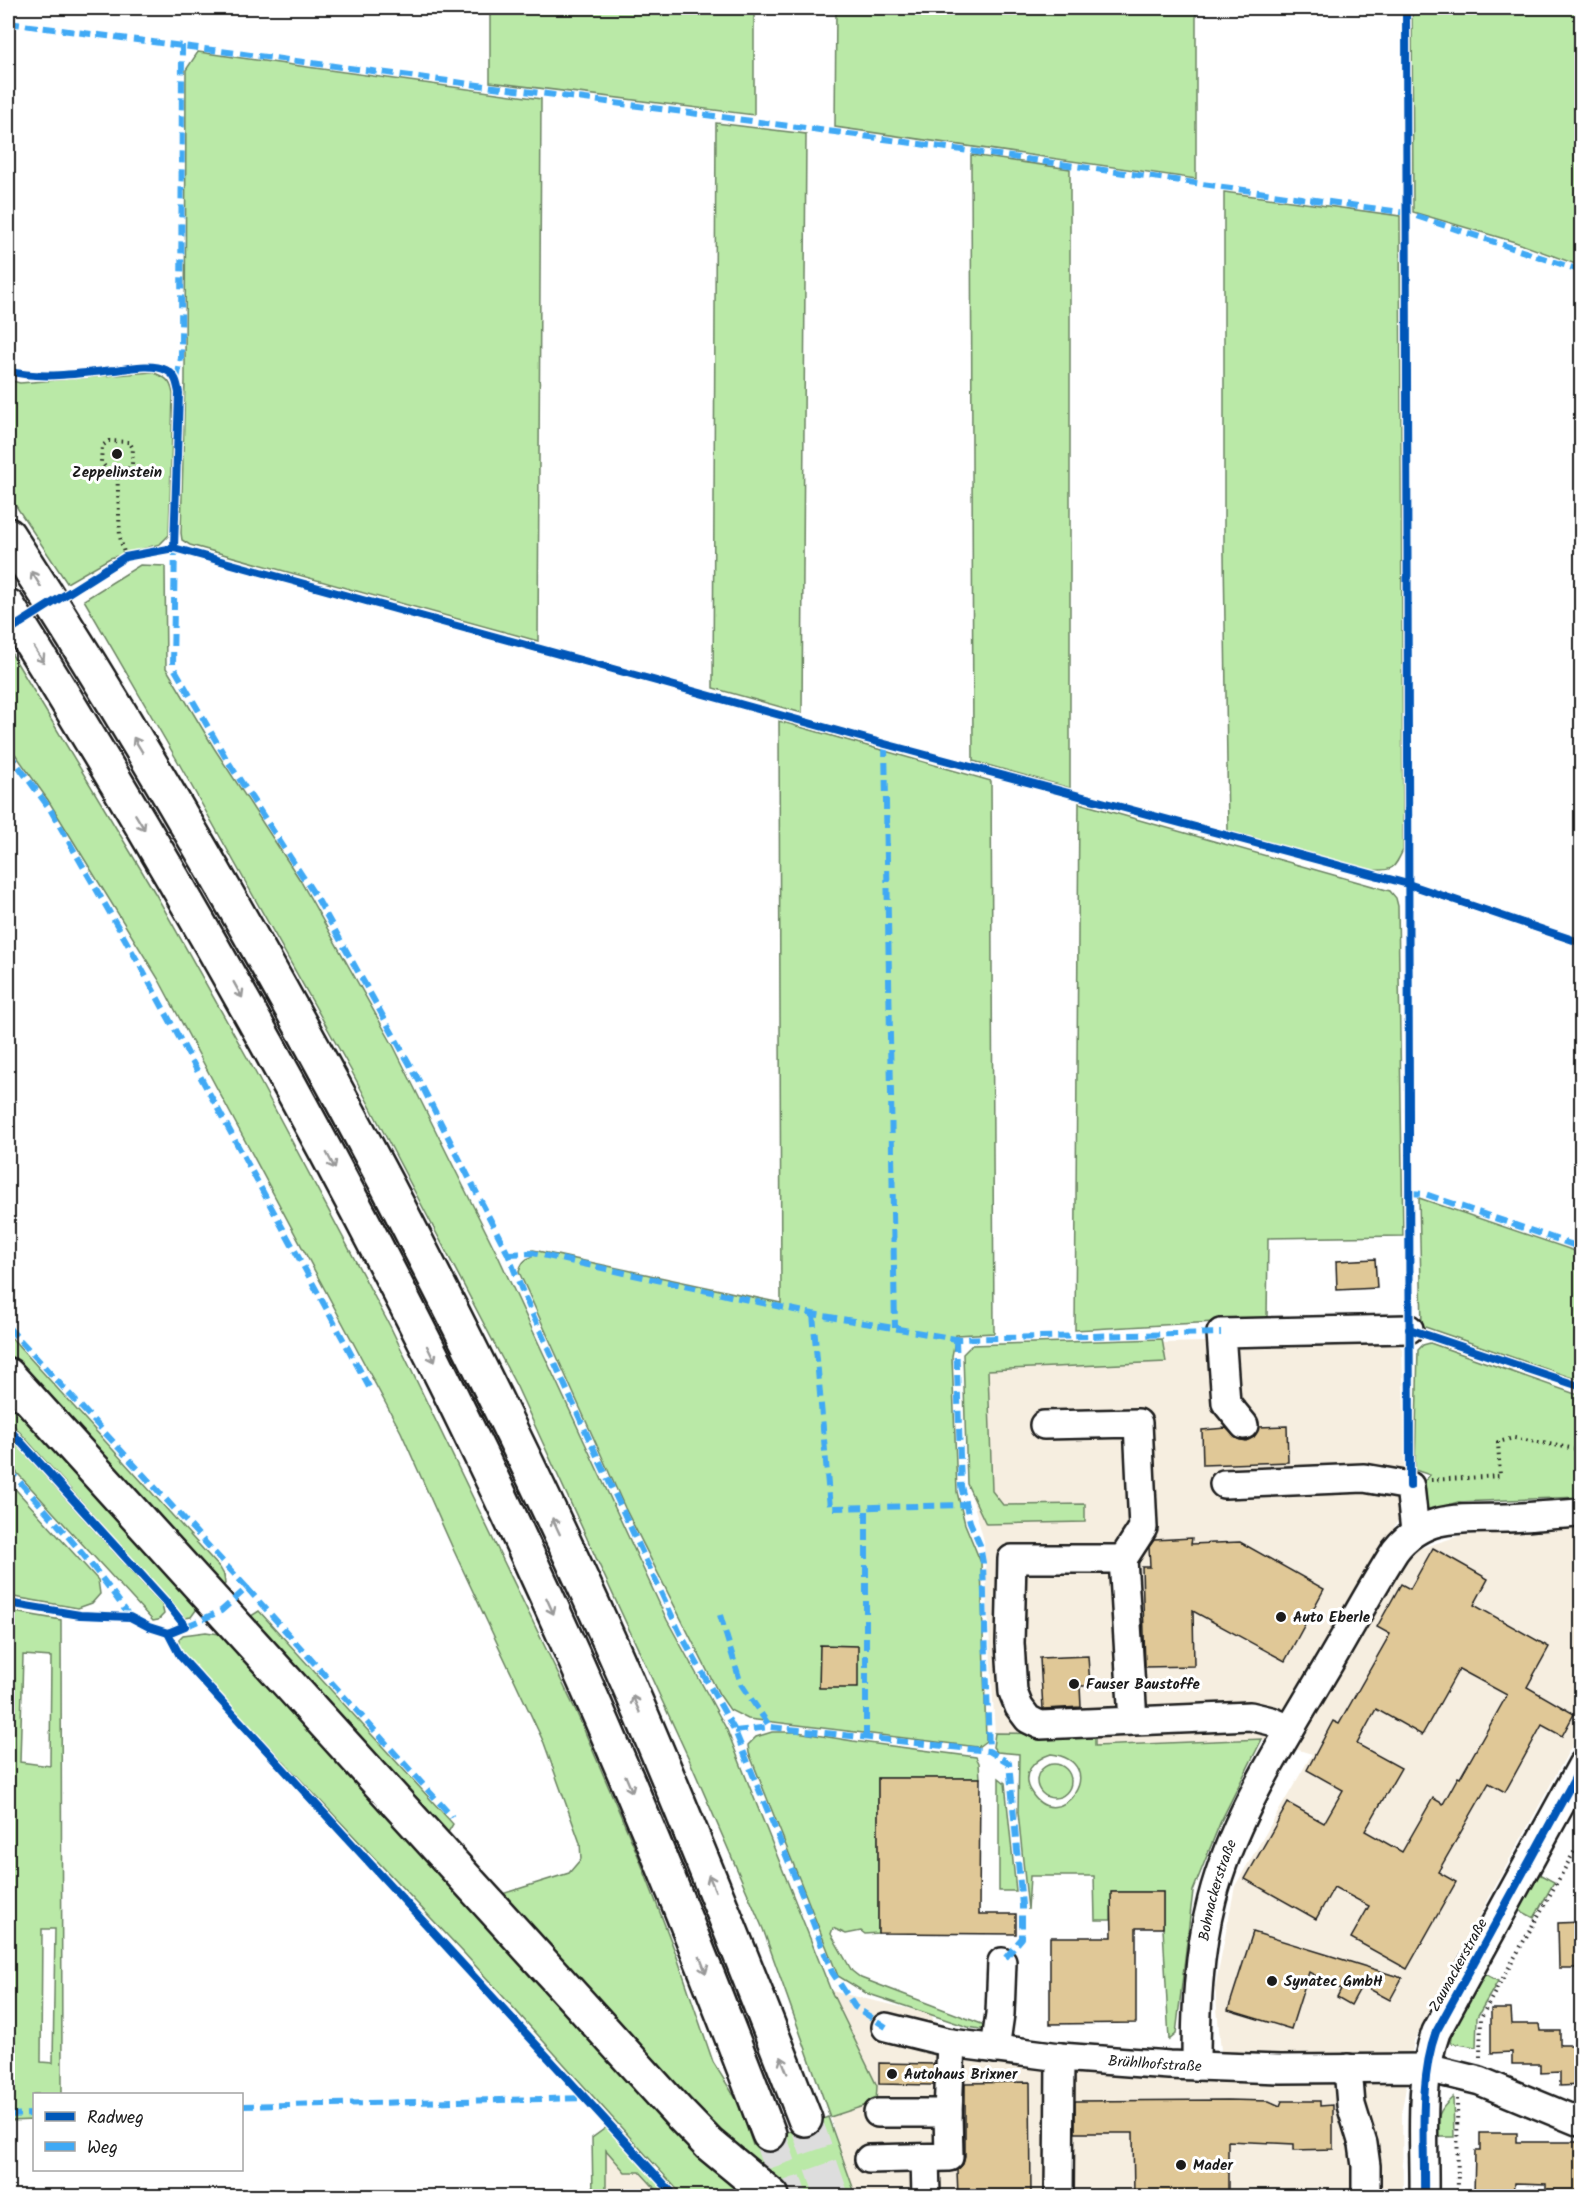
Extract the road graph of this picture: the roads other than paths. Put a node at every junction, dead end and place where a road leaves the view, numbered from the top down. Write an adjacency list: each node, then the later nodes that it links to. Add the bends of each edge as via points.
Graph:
1 (8, 535): 24 (main road, one-way to 1, via 625,1677 451,1309 257,947 107,693)
2 (8, 606): 26 (main road, one-way to 26, via 223,963 426,1344 529,1558 600,1719 676,1897)
3 (1409, 1329): 6 (street, via 1221,1333 1226,1403)
4 (8, 1375): 29 (main road, via 680,2113 709,2144)
5 (1044, 1425): 10 (street, via 1138,1423 1143,1528)
6 (1244, 1425)
7 (1224, 1484): 9 (street, via 1364,1478 1410,1486)
8 (1581, 1513): 9 (street, Bohnackerstraße, via 1454,1520)
9 (1415, 1531): 12 (street, Bohnackerstraße, via 1405,1538 1384,1568)
10 (1123, 1559): 11 (street); 11 (street, via 1012,1559 1013,1692 1028,1719 1040,1725)
11 (1133, 1721): 12 (street, via 1250,1716)
12 (1290, 1729): 19 (street, Bohnackerstraße, via 1240,1823 1212,1899 1198,1986)
13 (1581, 1765): 21 (street, Zaunackerstraße, via 1436,2032)
14 (1002, 1962): 17 (street)
15 (886, 2027): 16 (street, Brühlhofstraße)
16 (951, 2043): 17 (street, Brühlhofstraße); 23 (street)
17 (995, 2049): 18 (street, Brühlhofstraße)
18 (1060, 2057): 19 (street, Brühlhofstraße); 31 (street)
19 (1196, 2066): 20 (street, Brühlhofstraße)
20 (1348, 2068): 21 (street, Brühlhofstraße); 32 (street, via 1351,2105 1363,2144)
21 (1427, 2068): 25 (street, Brühlhofstraße, via 1468,2078); 33 (street, Zaunackerstraße)
22 (878, 2113): 23 (street)
23 (948, 2113): 27 (street, via 949,2157)
24 (805, 2119)
25 (1581, 2123)
26 (769, 2134)
27 (925, 2158): 28 (street); 30 (street)
28 (869, 2159)
29 (772, 2196)
30 (926, 2196)
31 (1059, 2196)
32 (1366, 2196)
33 (1424, 2196)

